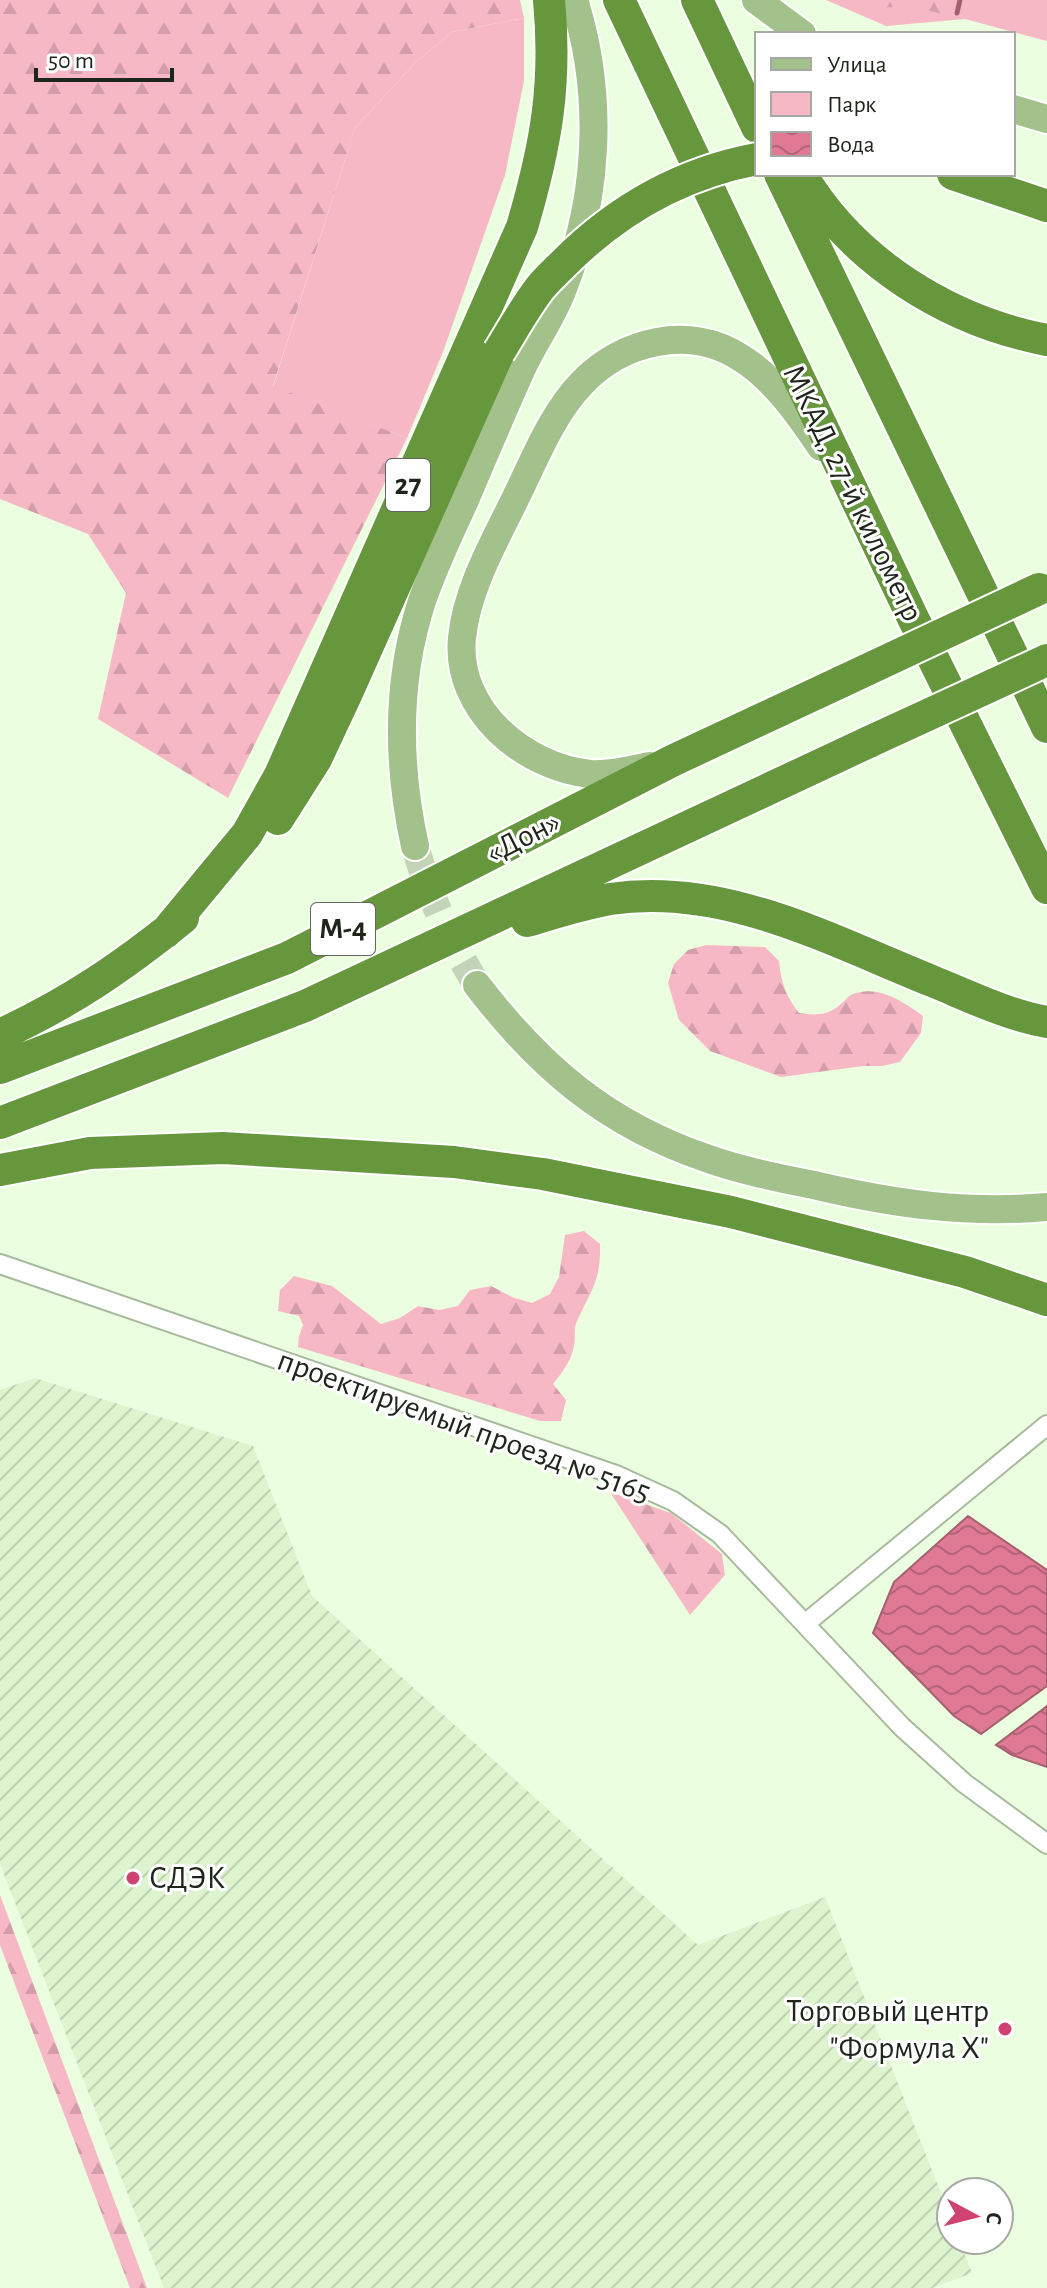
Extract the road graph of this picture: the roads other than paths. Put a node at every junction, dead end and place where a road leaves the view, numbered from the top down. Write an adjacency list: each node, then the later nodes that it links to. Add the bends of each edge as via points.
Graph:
1 (549, 0): 24 (highway, 27, via 551,105 522,227 280,775 247,834)
2 (574, 0): 22 (main road, via 586,39 594,103 593,162 582,228 561,292 422,601 404,681 401,729)
3 (619, 0): 17 (highway, МКАД, 27-й километр)
4 (698, 0): 7 (highway); 10 (highway)
5 (756, 0): 6 (main road)
6 (799, 32)
7 (755, 96)
8 (1015, 110): 9 (main road)
9 (1047, 119)
10 (755, 123)
11 (755, 159): 24 (highway, 27, bridge, via 687,178 636,204 593,234 540,287 499,352 316,759 284,812 222,886)
12 (781, 176): 20 (highway)
13 (802, 176): 16 (highway, via 848,233 895,275 961,315)
14 (959, 176): 15 (highway)
15 (1047, 206)
16 (1047, 340)
17 (857, 502): 21 (main road, via 807,426 764,376 716,346 691,340 635,346 605,362 557,417 481,570 461,640 463,668 490,723 534,757 590,774); 23 (highway, МКАД, 27-й километр)
18 (1043, 587): 21 (highway, «Дон» / М-4, bridge)
19 (1047, 660): 25 (highway, «Дон» / М-4, bridge)
20 (1047, 727)
21 (674, 760): 29 (highway, «Дон» / М-4, via 287,958)
22 (415, 846)
23 (1047, 888)
24 (166, 932): 28 (highway, 27, via 52,1011)
25 (439, 945): 27 (highway, via 611,899 708,901 771,917 1000,1009); 30 (highway, «Дон» / М-4, via 305,1006)
26 (477, 985): 32 (main road, via 551,1069 604,1109 670,1145 740,1169 881,1200 968,1210)
27 (1047, 1022)
28 (0, 1035)
29 (0, 1068)
30 (0, 1123)
31 (0, 1170): 34 (highway, via 90,1153 210,1148 454,1162 543,1174 731,1212 965,1272)
32 (1047, 1207)
33 (0, 1264): 36 (street, проектируемый проезд № 5165, via 616,1475 673,1501 720,1534)
34 (1047, 1300)
35 (1047, 1425): 36 (street)
36 (806, 1623): 37 (street, проектируемый проезд № 5165, via 902,1727 964,1783)
37 (1047, 1844)

